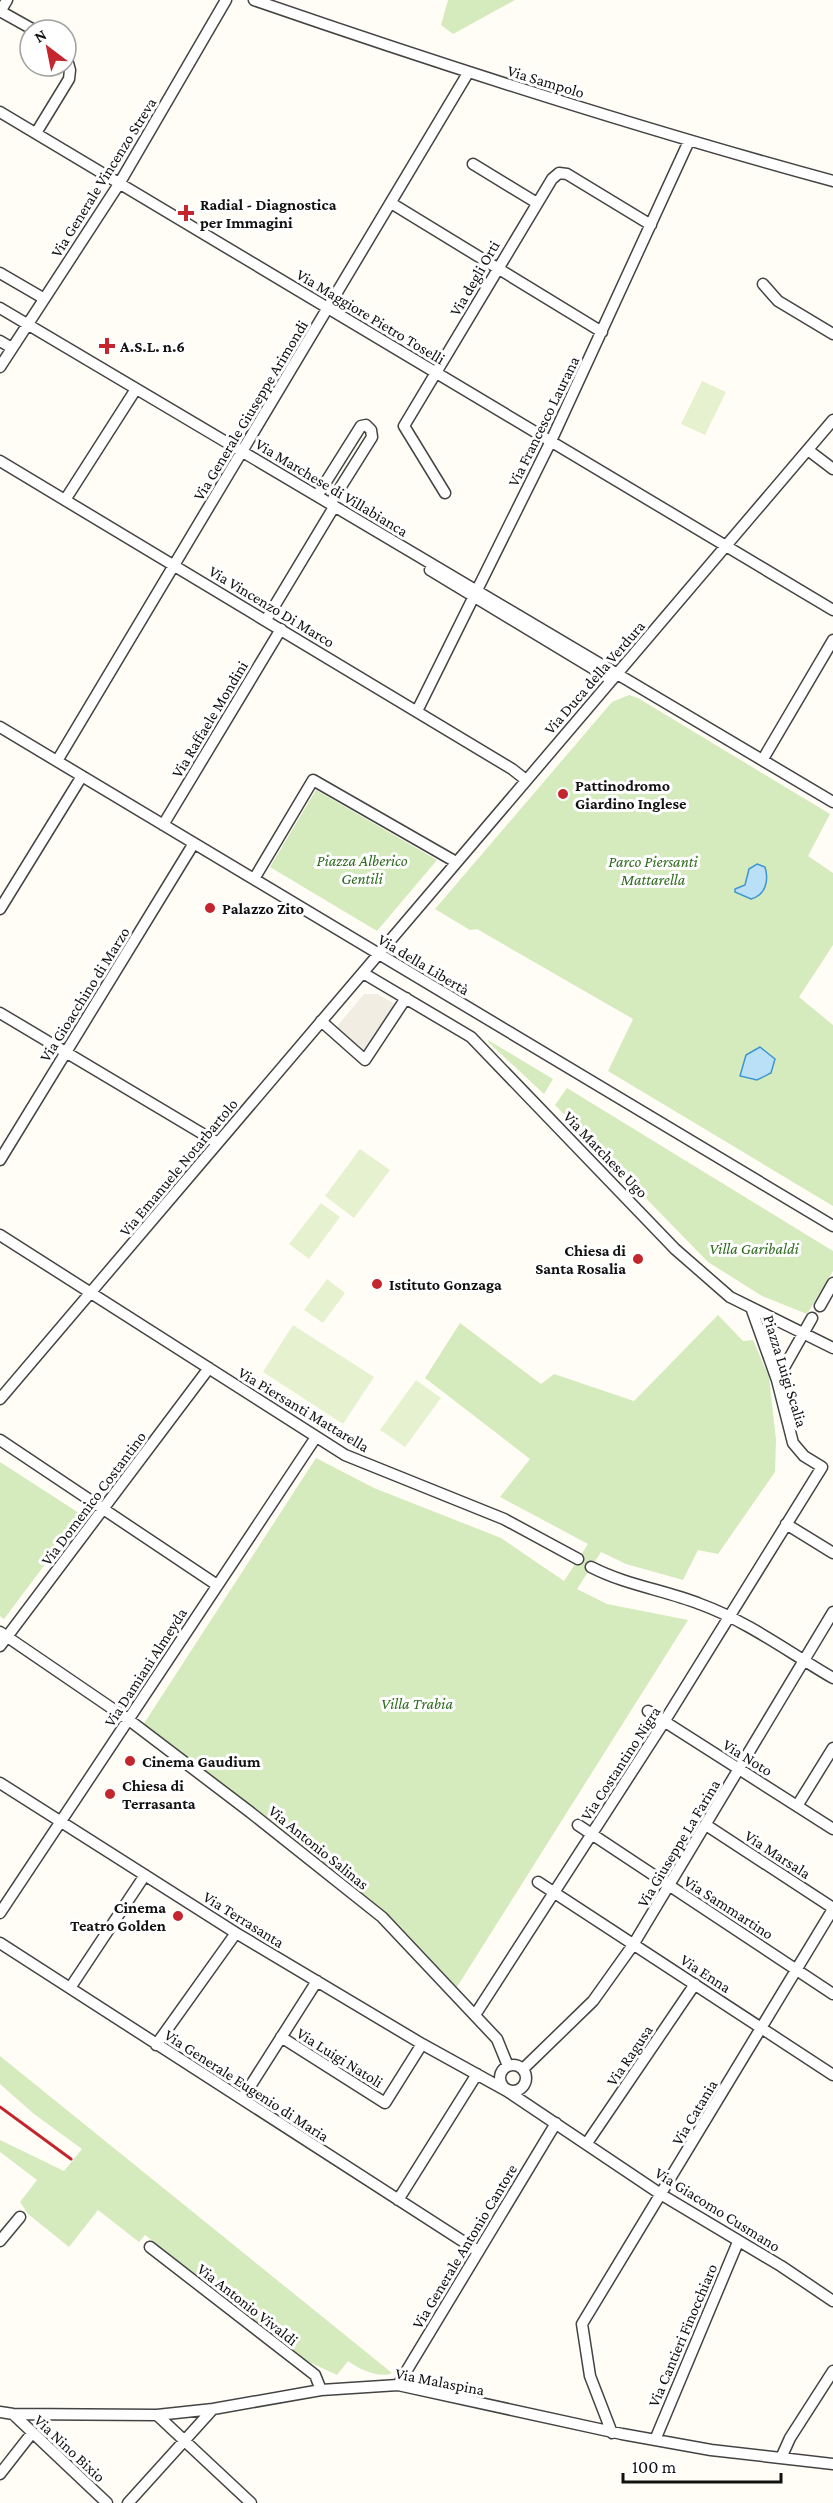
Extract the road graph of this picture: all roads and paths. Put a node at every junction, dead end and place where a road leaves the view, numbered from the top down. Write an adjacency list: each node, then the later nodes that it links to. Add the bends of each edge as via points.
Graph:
1 (7, 0): 4 (street)
2 (226, 0): 13 (street, Via Generale Vincenzo Streva)
3 (254, 0): 6 (street, Via Sampolo)
4 (0, 12): 5 (street)
5 (18, 22)
6 (468, 73): 10 (street, Via Sampolo); 14 (street, Via Generale Giuseppe Arimondi)
7 (69, 78): 9 (street)
8 (0, 112): 9 (street, Via Maggiore Pietro Toselli)
9 (36, 133): 13 (street, Via Maggiore Pietro Toselli)
10 (689, 141): 12 (street, Via Sampolo); 16 (street, Via Francesco Laurana)
11 (473, 164): 15 (street)
12 (833, 181)
13 (119, 184): 20 (street, Via Generale Vincenzo Streva); 21 (street, Via Maggiore Pietro Toselli)
14 (391, 203): 17 (street); 21 (street, Via Generale Giuseppe Arimondi)
15 (537, 203): 16 (street, Via degli Orti, via 552,179 559,173 567,174); 17 (street, Via degli Orti)
16 (651, 225): 25 (street, Via Francesco Laurana)
17 (497, 267): 25 (street); 30 (street, Via degli Orti)
18 (0, 273): 20 (street)
19 (763, 284): 26 (street, via 778,301)
20 (44, 298): 24 (street, Via Generale Vincenzo Streva)
21 (328, 307): 30 (street, Via Maggiore Pietro Toselli); 35 (street, Via Generale Giuseppe Arimondi)
22 (0, 308): 24 (street, Via Marchese di Villabianca)
23 (0, 314): 24 (street, Via Marchese di Villabianca)
24 (26, 327): 28 (street, Via Generale Vincenzo Streva); 31 (street, Via Marchese di Villabianca)
25 (602, 332): 33 (street, Via Francesco Laurana)
26 (833, 334)
27 (0, 341): 28 (street)
28 (12, 348): 29 (street, Via Generale Vincenzo Streva)
29 (0, 367)
30 (437, 373): 33 (street, Via Maggiore Pietro Toselli); 38 (street, Via degli Orti, via 404,426)
31 (135, 391): 35 (street, Via Marchese di Villabianca); 40 (street)
32 (833, 420): 34 (street, Via Duca della Verdura)
33 (551, 441): 42 (street, Via Maggiore Pietro Toselli); 44 (street, Via Francesco Laurana)
34 (807, 450): 37 (street); 42 (street, Via Duca della Verdura)
35 (241, 454): 39 (street, Via Marchese di Villabianca); 41 (street, Via Marchese di Villabianca); 43 (street, Via Generale Giuseppe Arimondi)
36 (0, 461): 40 (street, Via Vincenzo Di Marco)
37 (833, 469)
38 (445, 493)
39 (317, 496): 41 (street, Via Marchese di Villabianca); 41 (street, via 361,426 366,425 372,437)
40 (65, 500): 43 (street, Via Vincenzo Di Marco)
41 (332, 507): 44 (street, Via Marchese di Villabianca); 46 (street)
42 (726, 546): 45 (street, Via Maggiore Pietro Toselli); 49 (street, Via Duca della Verdura)
43 (175, 565): 46 (street, Via Vincenzo Di Marco); 53 (street, Via Generale Giuseppe Arimondi)
44 (475, 593): 49 (street, Via Marchese di Villabianca); 50 (street, Via Francesco Laurana)
45 (833, 610)
46 (266, 620): 47 (street, Via Vincenzo Di Marco)
47 (281, 629): 50 (street, Via Vincenzo Di Marco); 57 (street, Via Raffaele Mondini)
48 (833, 640): 52 (street)
49 (614, 677): 52 (street, Via Marchese di Villabianca); 55 (street, Via Duca della Verdura)
50 (417, 711): 55 (street, Via Vincenzo Di Marco)
51 (0, 727): 53 (street, Via della Libertà)
52 (763, 759): 56 (street, Via Marchese di Villabianca)
53 (57, 761): 54 (street, Via della Libertà)
54 (82, 776): 57 (street, Via della Libertà); 61 (street)
55 (526, 780): 59 (street, Via Duca della Verdura)
56 (833, 802)
57 (163, 825): 58 (street, Via della Libertà)
58 (194, 843): 60 (street, Via della Libertà); 67 (street, Via Gioacchino di Marzo)
59 (456, 862): 60 (street, via 313,780); 62 (street, Via Duca della Verdura)
60 (254, 879): 62 (street, Via della Libertà)
61 (2, 901)
62 (378, 954): 63 (street, Via Emanuele Notarbartolo); 70 (street, Via della Libertà)
63 (363, 973): 64 (street, Via Marchese Ugo); 66 (street, Via Emanuele Notarbartolo)
64 (406, 998): 66 (street, via 366,1060); 75 (street, Via Marchese Ugo, via 471,1037 675,1249 730,1297)
65 (0, 1013): 67 (street)
66 (321, 1022): 68 (street, Via Emanuele Notarbartolo)
67 (66, 1052): 68 (street); 69 (street, Via Gioacchino di Marzo)
68 (218, 1143): 73 (street, Via Emanuele Notarbartolo)
69 (0, 1160)
70 (833, 1226)
71 (0, 1235): 73 (street, Via Piersanti Mattarella)
72 (833, 1283): 74 (street)
73 (91, 1293): 79 (street, Via Piersanti Mattarella); 81 (street, Via Emanuele Notarbartolo)
74 (820, 1306)
75 (752, 1310): 77 (street, Via Marchese Ugo); 80 (street, Piazza Luigi Scalia)
76 (812, 1318): 77 (street)
77 (801, 1334): 78 (street, Via Marchese Ugo); 80 (street)
78 (833, 1348)
79 (209, 1368): 82 (street, Via Piersanti Mattarella); 86 (street, Via Domenico Costantino)
80 (777, 1380): 84 (street, Piazza Luigi Scalia, via 793,1443 804,1456)
81 (0, 1399)
82 (316, 1437): 89 (street, Via Piersanti Mattarella, via 369,1466 504,1519); 91 (street, Via Damiani Almeyda)
83 (0, 1440): 86 (street)
84 (822, 1467): 85 (street, Piazza Luigi Scalia); 87 (street)
85 (833, 1474)
86 (104, 1509): 91 (street); 94 (street, Via Domenico Costantino)
87 (786, 1524): 88 (street); 93 (street, Via Costantino Nigra)
88 (833, 1553)
89 (578, 1559)
90 (591, 1567): 93 (street)
91 (217, 1585): 98 (street, Via Damiani Almeyda)
92 (833, 1612): 95 (street, Via Giuseppe La Farina)
93 (729, 1617): 95 (street); 99 (street, Via Costantino Nigra)
94 (2, 1638): 98 (street, Via Antonio Salinas)
95 (804, 1661): 96 (street); 101 (street, Via Giuseppe La Farina)
96 (833, 1678)
97 (648, 1711): 99 (street, Via Noto)
98 (129, 1720): 104 (street, Via Damiani Almeyda); 123 (street, Via Antonio Salinas, via 382,1917)
99 (664, 1722): 101 (street, Via Noto); 108 (street, Via Costantino Nigra)
100 (833, 1748): 103 (street)
101 (740, 1770): 103 (street, Via Noto); 106 (street, Via Giuseppe La Farina)
102 (0, 1783): 104 (street, Via Terrasanta)
103 (797, 1806): 107 (street, Via Noto)
104 (61, 1821): 109 (street, Via Terrasanta); 114 (street, Via Damiani Almeyda)
105 (578, 1825): 108 (street, Via Sammartino)
106 (706, 1825): 111 (street, Via Giuseppe La Farina); 113 (street, Via Marsala)
107 (833, 1829)
108 (592, 1834): 111 (street, Via Sammartino); 112 (street, Via Costantino Nigra)
109 (145, 1875): 115 (street, Via Terrasanta); 121 (street)
110 (538, 1882): 112 (street, Via Enna)
111 (670, 1887): 117 (street, Via Giuseppe La Farina); 118 (street, Via Sammartino)
112 (554, 1893): 117 (street, Via Enna); 123 (street, Via Costantino Nigra)
113 (833, 1909): 118 (street, Via Catania)
114 (0, 1914)
115 (236, 1933): 119 (street, Via Terrasanta); 127 (street)
116 (0, 1943): 121 (street, Via Generale Eugenio di Maria)
117 (633, 1945): 120 (street, Via Enna); 129 (street, Via Giuseppe La Farina, via 593,2001)
118 (797, 1970): 122 (street, Via Sammartino); 124 (street, Via Catania)
119 (317, 1981): 125 (street); 126 (street, Via Terrasanta)
120 (695, 1984): 124 (street, Via Enna); 135 (street, Via Ragusa)
121 (70, 1988): 127 (street, Via Generale Eugenio di Maria)
122 (833, 1994)
123 (475, 2015): 128 (street, Via Antonio Salinas, via 497,2039)
124 (762, 2028): 131 (street, Via Enna); 136 (street, Via Catania)
125 (281, 2037): 126 (street, Via Luigi Natoli, via 385,2103); 133 (street)
126 (422, 2044): 130 (street, Via Terrasanta)
127 (156, 2045): 133 (street, Via Generale Eugenio di Maria)
128 (508, 2066): 129 (street); 132 (street, via 499,2081)
129 (523, 2069): 132 (street, via 524,2086 516,2092)
130 (477, 2074): 132 (street, Via Terrasanta); 137 (street)
131 (833, 2075)
132 (507, 2091): 134 (street, Via Terrasanta)
133 (242, 2099): 137 (street, Via Generale Eugenio di Maria)
134 (556, 2123): 135 (street, Via Giacomo Cusmano); 142 (street, Via Generale Antonio Cantore)
135 (587, 2143): 136 (street, Via Giacomo Cusmano)
136 (662, 2195): 140 (street, Via Giacomo Cusmano); 151 (street, Via Catania, via 582,2324 590,2376)
137 (398, 2200): 142 (street, Via Generale Eugenio di Maria)
138 (20, 2217): 139 (street)
139 (0, 2241)
140 (738, 2242): 143 (street, Via Giacomo Cusmano, via 781,2265); 153 (street, Via Cantieri Finocchiaro)
141 (150, 2247): 146 (street, Via Antonio Vivaldi, via 315,2375)
142 (478, 2251): 145 (street, Via Generale Antonio Cantore)
143 (833, 2301)
144 (833, 2371): 154 (street)
145 (399, 2385): 146 (street, Via Malaspina); 151 (street, Via Malaspina)
146 (321, 2390): 147 (street, Via Malaspina)
147 (213, 2409): 149 (street, Via Malaspina); 152 (street)
148 (3, 2412): 149 (street, Via Malaspina); 150 (street, Via Nino Bixio)
149 (157, 2415): 152 (street)
150 (32, 2433): 156 (street); 157 (street, Via Nino Bixio)
151 (612, 2433): 153 (street, Via Malaspina)
152 (183, 2440): 158 (street); 159 (street)
153 (655, 2440): 154 (street, Via Malaspina)
154 (781, 2458): 155 (street, Via Malaspina)
155 (833, 2464)
156 (0, 2474)
157 (107, 2503)
158 (128, 2503)
159 (251, 2503)

